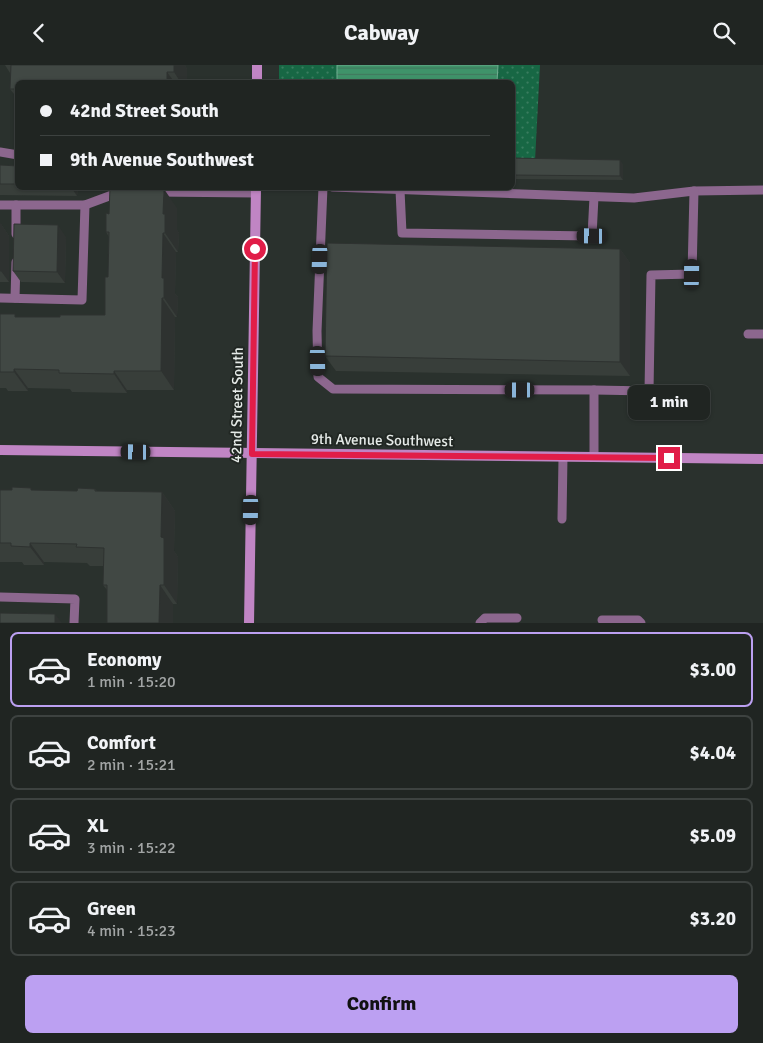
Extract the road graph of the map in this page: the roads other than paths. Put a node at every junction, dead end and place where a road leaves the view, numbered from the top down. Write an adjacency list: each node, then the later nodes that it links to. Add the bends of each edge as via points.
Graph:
1 (257, 65): 2 (street)
2 (257, 80)
3 (0, 152): 4 (lane)
4 (15, 154)
5 (256, 190): 13 (lane, via 123,191); 20 (street, 42nd Street South)
6 (323, 190): 18 (lane, via 318,377 333,389)
7 (400, 190): 10 (lane); 10 (lane, via 402,233 592,236)
8 (763, 190): 9 (lane)
9 (694, 191): 10 (lane, via 634,198); 18 (lane, via 692,274 651,275 649,391)
10 (594, 197)
11 (0, 205): 12 (lane)
12 (16, 205): 13 (lane); 15 (lane)
13 (85, 205): 15 (lane, via 82,300)
14 (0, 298): 15 (lane)
15 (15, 299)
16 (748, 334): 17 (lane)
17 (763, 334)
18 (594, 390): 22 (lane)
19 (0, 450): 20 (street, 9th Avenue Southwest)
20 (252, 454): 21 (street, 9th Avenue Southwest); 29 (street, 42nd Street South)
21 (563, 457): 22 (street, 9th Avenue Southwest); 24 (lane)
22 (594, 457): 23 (street, 9th Avenue Southwest)
23 (763, 459)
24 (562, 519)
25 (0, 597): 28 (lane, via 74,599)
26 (517, 619): 30 (lane, via 485,618)
27 (602, 620): 31 (lane, via 638,620)
28 (74, 623)
29 (249, 623)
30 (480, 623)
31 (641, 623)

